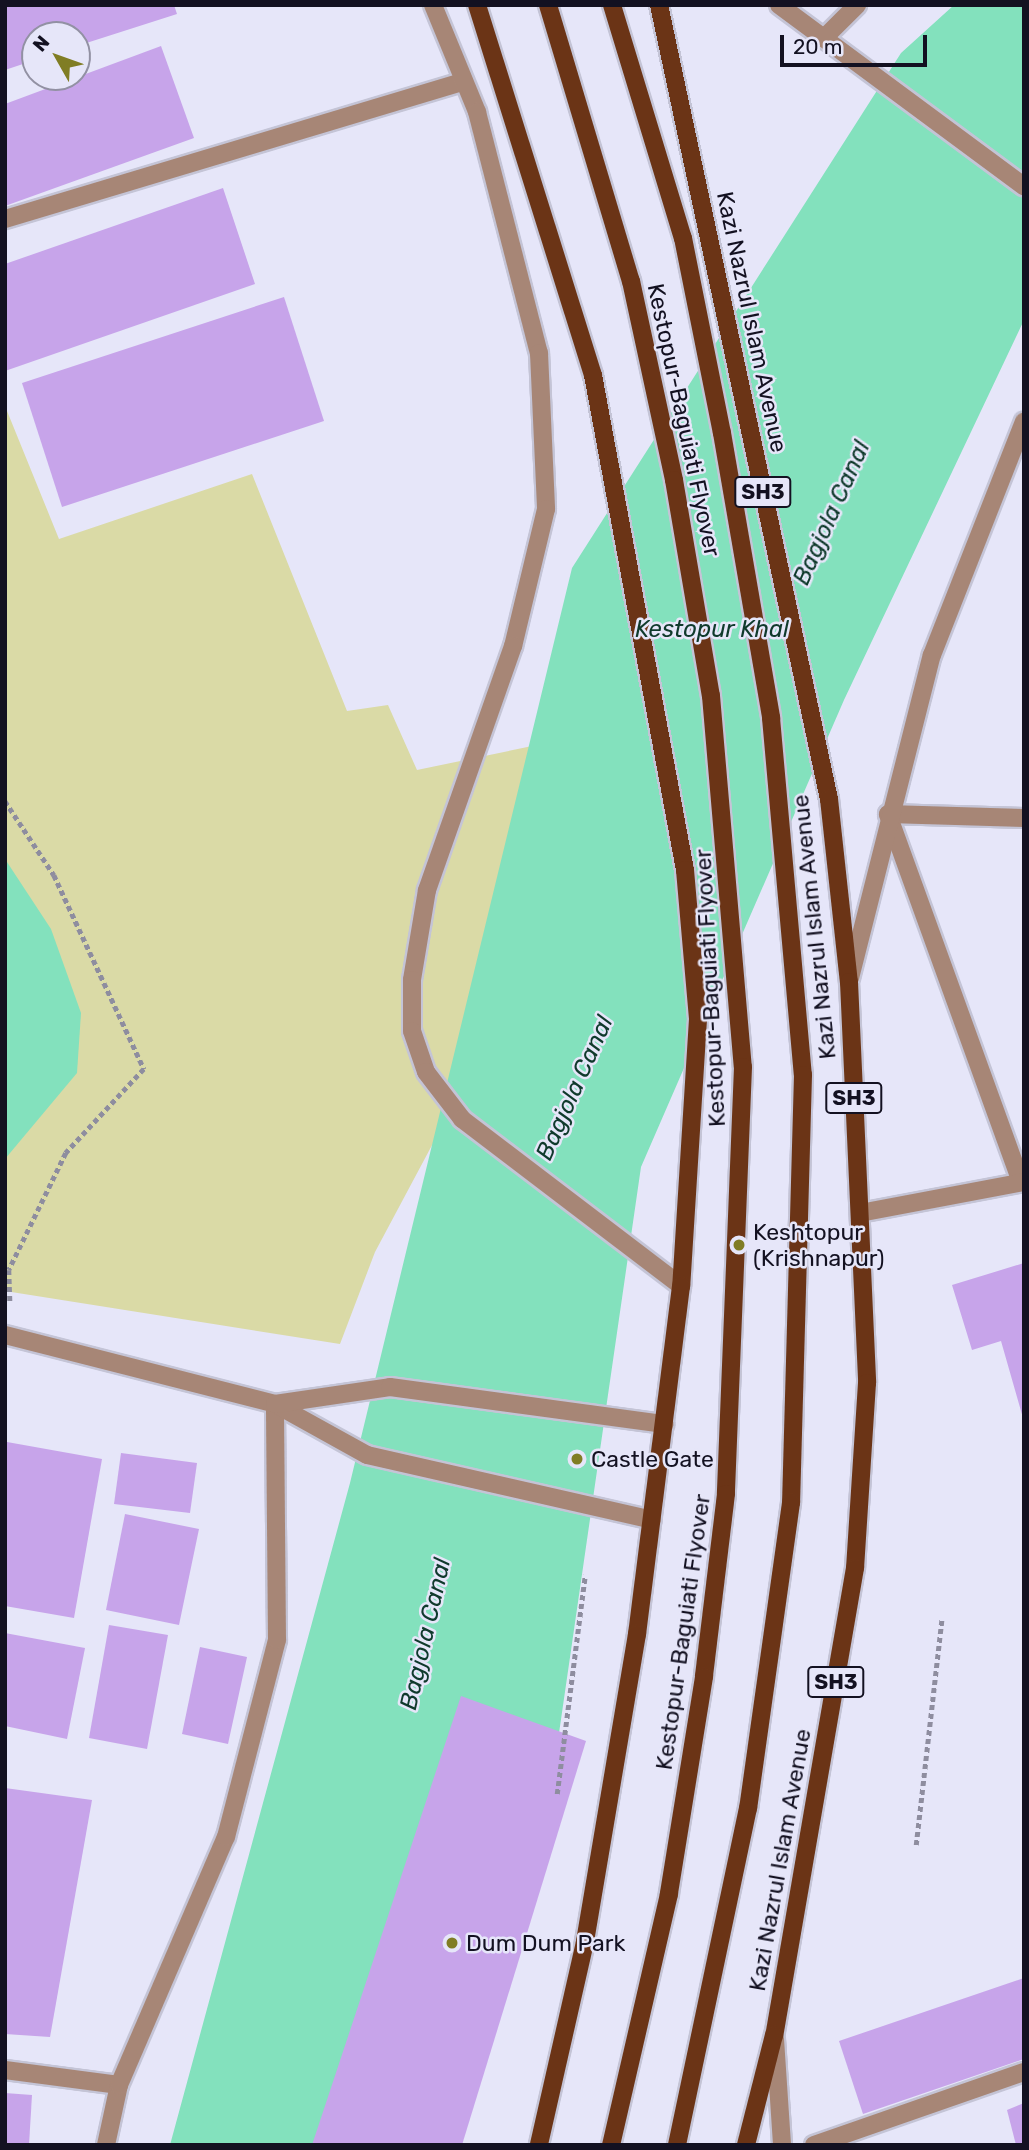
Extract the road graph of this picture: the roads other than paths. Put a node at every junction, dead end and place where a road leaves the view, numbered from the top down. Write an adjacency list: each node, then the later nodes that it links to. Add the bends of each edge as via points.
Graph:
1 (433, 5): 9 (street)
2 (477, 5): 18 (main road, via 593,374 685,870 698,1019)
3 (548, 5): 29 (main road, Kestopur-Baguiati Flyover, bridge, via 631,281 674,480 711,696 743,1067 727,1480 704,1676 669,1894)
4 (612, 5): 30 (main road, Kestopur-Baguiati Flyover, bridge, via 684,237 722,433 771,718 803,1074 791,1503 743,1835)
5 (659, 5): 15 (main road, Kazi Nazrul Islam Avenue / SH3, via 829,799)
6 (779, 5): 8 (street)
7 (857, 5): 8 (street)
8 (824, 38): 10 (street)
9 (464, 80): 11 (street); 18 (street, via 539,353 546,509 513,646 427,890 412,980 412,1031 426,1072 462,1119)
10 (1024, 186)
11 (5, 219)
12 (1024, 421): 13 (street, via 932,655)
13 (888, 814): 14 (street); 15 (street); 16 (street)
14 (1024, 818)
15 (849, 982): 17 (main road, Kazi Nazrul Islam Avenue / SH3)
16 (1022, 1182): 17 (street)
17 (860, 1213): 23 (main road, Kazi Nazrul Islam Avenue / SH3, via 867,1384 855,1568)
18 (681, 1286): 21 (main road)
19 (8, 1335): 20 (street)
20 (275, 1404): 21 (street, via 390,1387); 22 (street, via 367,1455); 26 (street, via 277,1640 226,1838)
21 (665, 1424): 22 (main road)
22 (652, 1520): 28 (main road, via 585,1942)
23 (774, 2035): 31 (main road, Kazi Nazrul Islam Avenue / SH3); 32 (street)
24 (5, 2070): 26 (street)
25 (1024, 2071): 33 (street)
26 (119, 2085): 27 (street)
27 (106, 2145)
28 (539, 2145)
29 (611, 2145)
30 (677, 2145)
31 (746, 2145)
32 (782, 2145)
33 (814, 2145)

